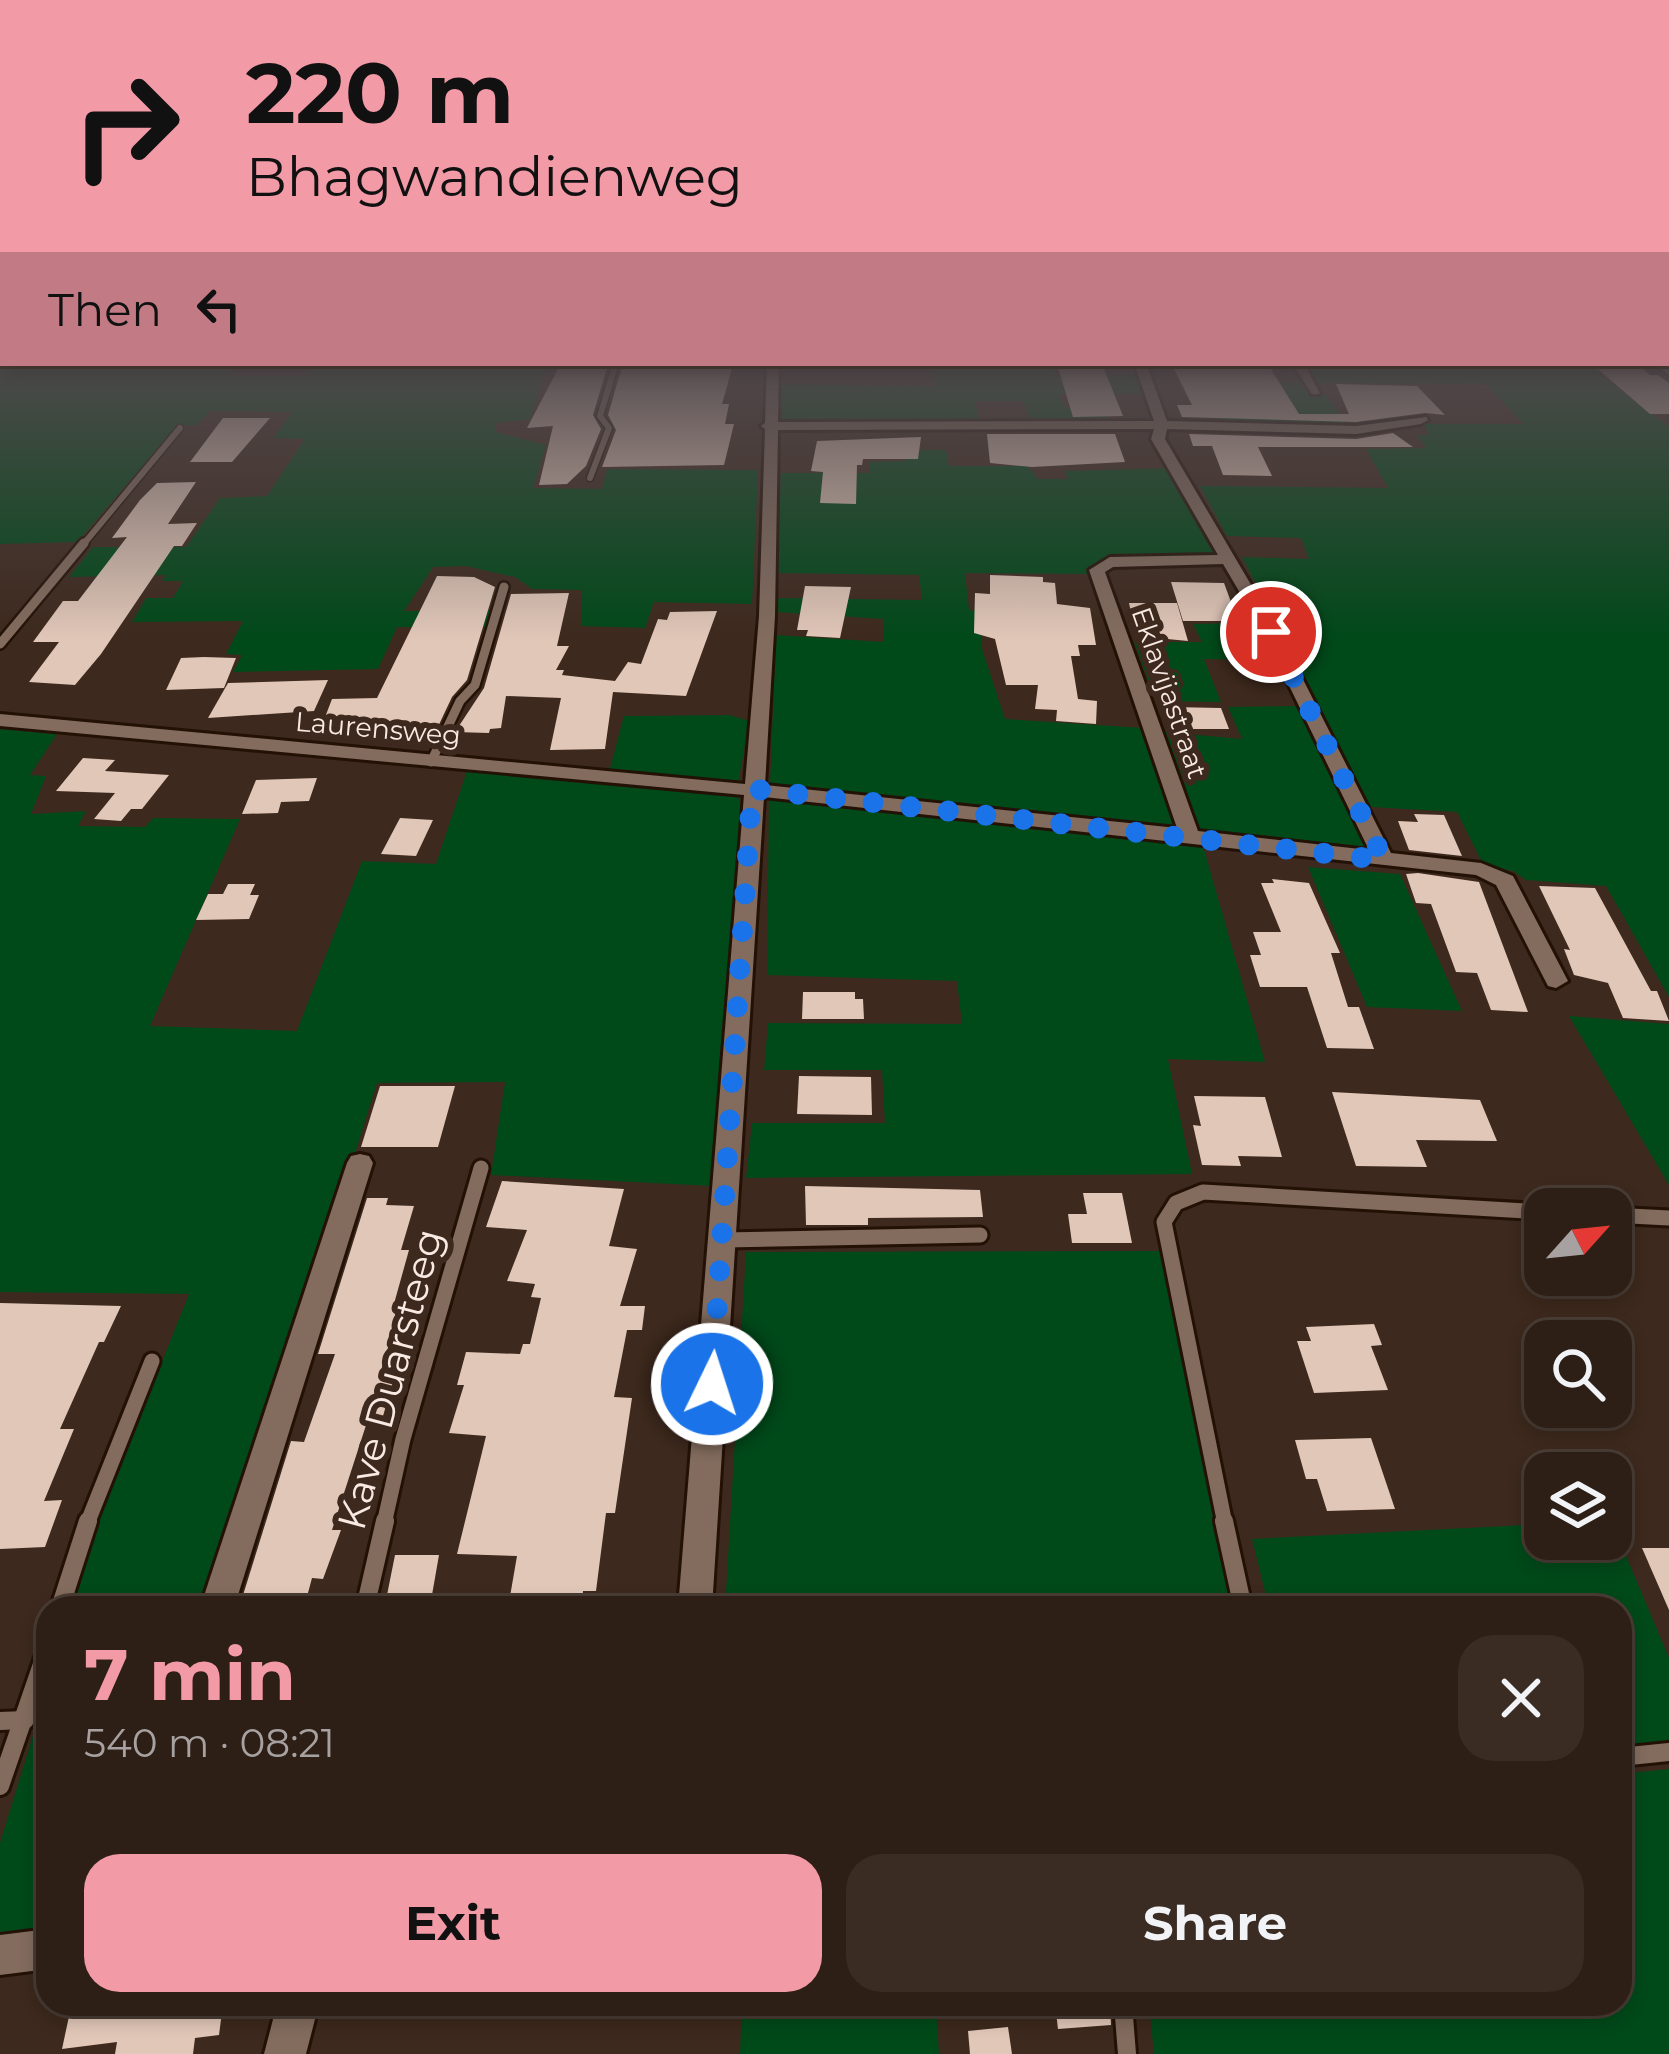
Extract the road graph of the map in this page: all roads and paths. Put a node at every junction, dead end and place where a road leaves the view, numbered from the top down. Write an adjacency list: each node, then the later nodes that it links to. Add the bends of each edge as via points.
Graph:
1 (163, 449): 8 (lane)
2 (601, 449): 5 (lane)
3 (768, 449): 11 (street, via 767,616)
4 (1164, 449): 6 (street)
5 (590, 478)
6 (1230, 559): 12 (street, Eklavijastraat, via 1097,570); 13 (street)
7 (504, 587): 10 (lane, via 475,685)
8 (0, 644)
9 (0, 720): 10 (street, Laurensweg)
10 (431, 762): 11 (street, Laurensweg)
11 (752, 789): 12 (street, Laurensweg); 21 (street)
12 (1191, 840): 13 (street, Laurensweg)
13 (1384, 860): 14 (street, Laurensweg, via 1505,880)
14 (1556, 981)
15 (360, 1163): 24 (street)
16 (481, 1168): 25 (lane, Kave Duarsteeg, via 403,1439)
17 (1524, 1211): 27 (lane, via 1203,1192 1177,1203 1164,1222 1172,1276)
18 (1632, 1216): 19 (lane)
19 (1669, 1218)
20 (980, 1235): 21 (lane)
21 (723, 1240): 26 (street)
22 (152, 1361): 23 (lane)
23 (64, 1596)
24 (221, 1596)
25 (368, 1596)
26 (696, 1596)
27 (1240, 1596)
28 (36, 1685): 29 (lane)
29 (25, 1720): 30 (lane); 33 (lane)
30 (0, 1721)
31 (1669, 1752): 32 (lane)
32 (1632, 1756)
33 (0, 1786)
34 (36, 1950): 35 (street)
35 (0, 1955)
36 (295, 2016): 38 (street)
37 (1124, 2016): 39 (lane)
38 (285, 2054)
39 (1127, 2054)

